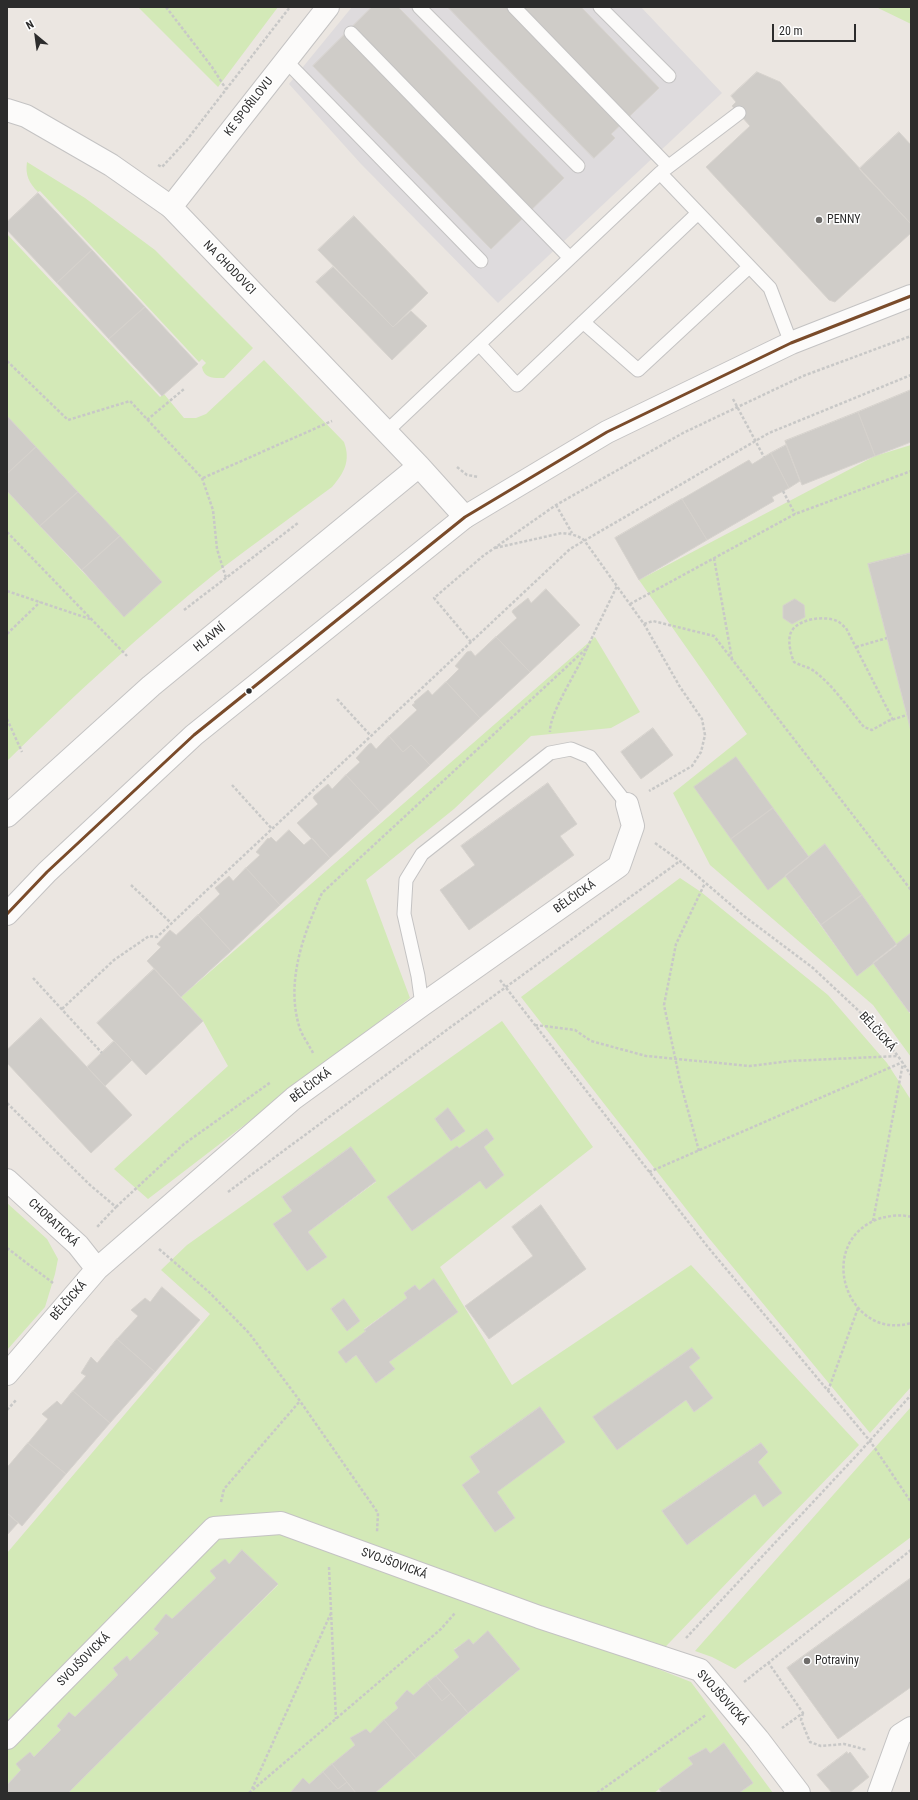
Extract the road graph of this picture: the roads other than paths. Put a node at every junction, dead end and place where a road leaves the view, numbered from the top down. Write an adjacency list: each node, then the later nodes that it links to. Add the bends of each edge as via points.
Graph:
1 (328, 7): 6 (street, KE SPOŘILOVU)
2 (419, 7): 10 (lane)
3 (514, 7): 11 (lane)
4 (600, 7): 7 (lane)
5 (351, 33): 14 (lane)
6 (286, 61): 12 (street, KE SPOŘILOVU); 15 (lane)
7 (669, 76)
8 (7, 110): 12 (street, NA CHODOVCI, via 26,116 111,165)
9 (739, 113): 11 (lane)
10 (578, 166)
11 (664, 169): 13 (lane); 14 (lane)
12 (171, 207): 21 (street, NA CHODOVCI)
13 (698, 213): 16 (lane); 18 (lane)
14 (570, 258): 20 (lane)
15 (480, 261)
16 (749, 267): 18 (lane, via 638,370); 19 (lane, via 770,288)
17 (911, 296): 19 (street)
18 (583, 322): 20 (lane, via 517,385)
19 (791, 343): 23 (street, via 607,432)
20 (479, 344): 21 (lane)
21 (386, 432): 22 (street, NA CHODOVCI)
22 (418, 466): 23 (street, NA CHODOVCI); 25 (street, HLAVNÍ, via 151,686)
23 (465, 517): 26 (street, via 194,735 47,872)
24 (626, 804): 27 (street, BĚLČICKÁ, via 633,826 619,866); 27 (lane, via 590,757 571,749 550,752 422,854 406,880 404,914)
25 (7, 816)
26 (7, 914)
27 (422, 1005): 29 (street, BĚLČICKÁ, via 294,1098)
28 (7, 1180): 29 (street, CHORATICKÁ, via 78,1246)
29 (97, 1269): 30 (street, BĚLČICKÁ)
30 (7, 1374)
31 (911, 1728): 34 (street, via 900,1735)
32 (7, 1738): 33 (street, SVOJŠOVICKÁ, via 214,1528 282,1523 539,1617 700,1670)
33 (799, 1793)
34 (879, 1793)

